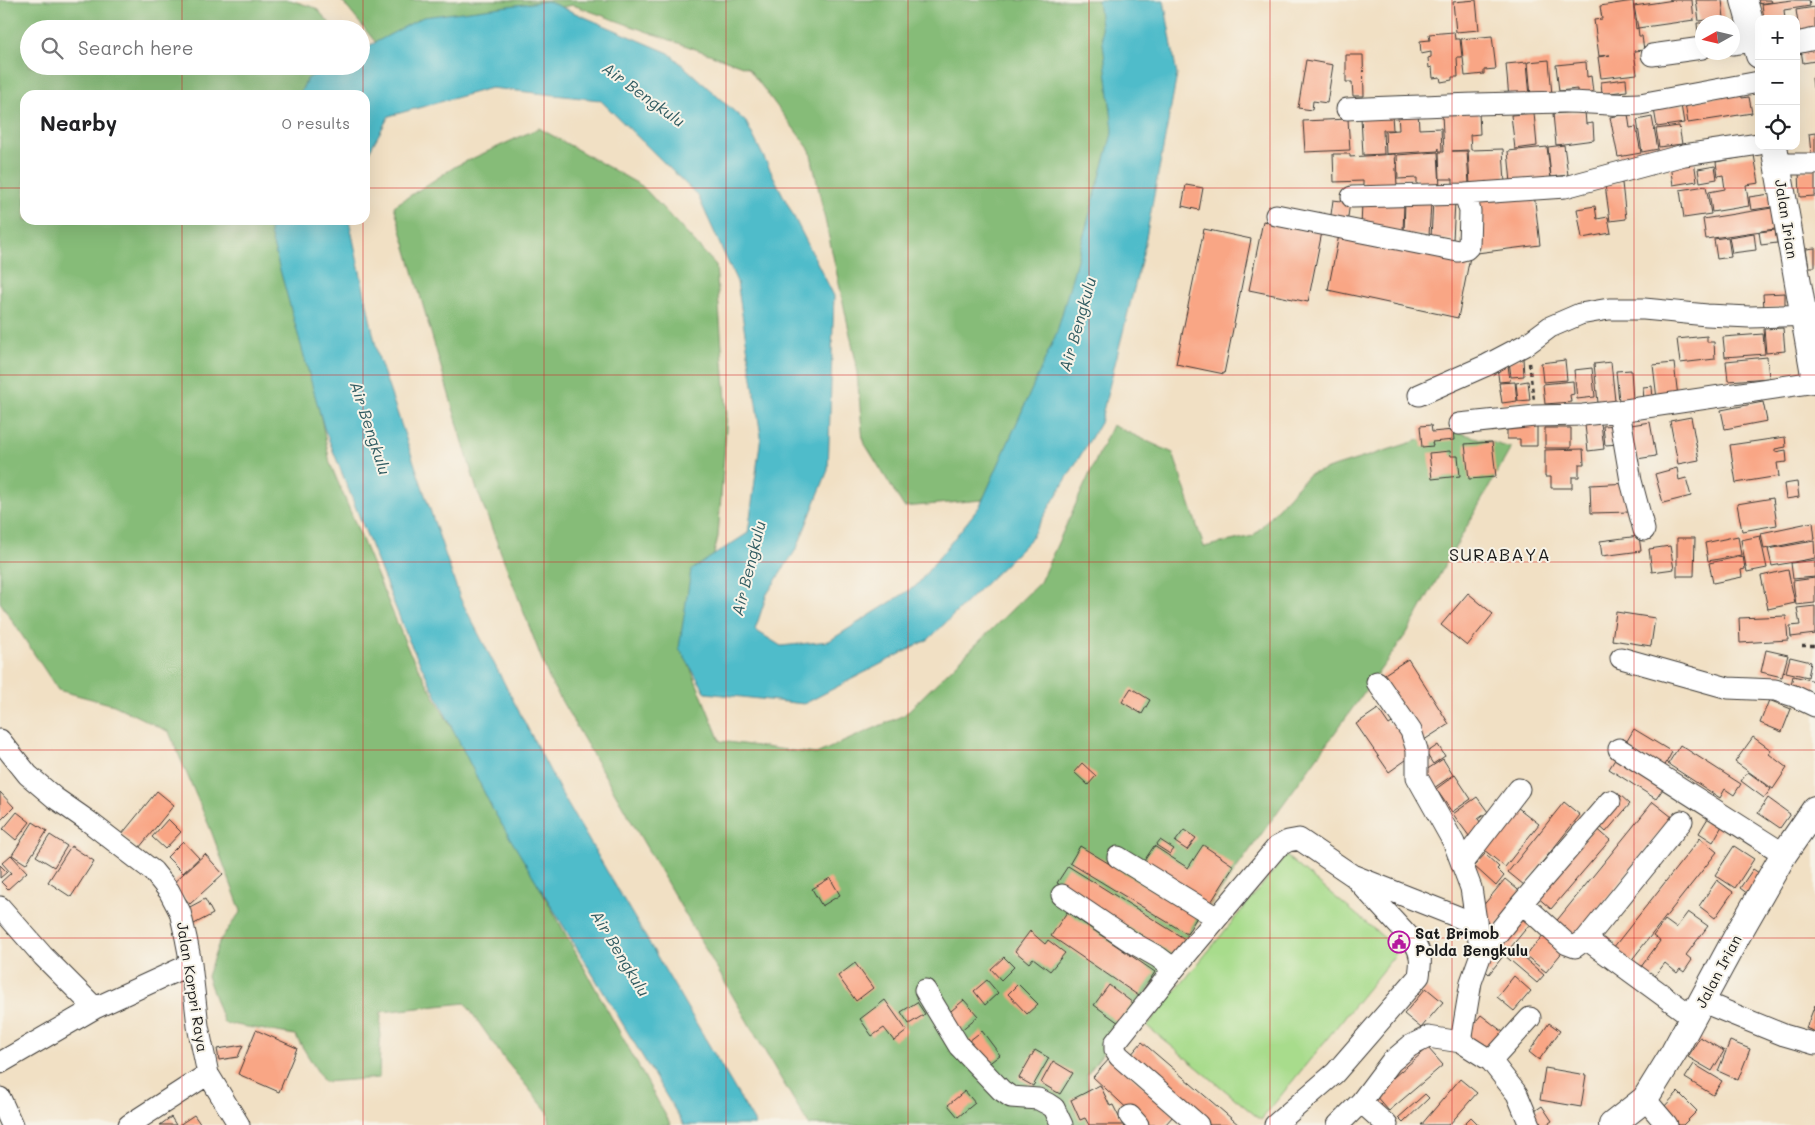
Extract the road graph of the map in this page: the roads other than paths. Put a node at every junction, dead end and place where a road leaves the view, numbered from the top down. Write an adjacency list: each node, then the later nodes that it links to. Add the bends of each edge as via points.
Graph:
1 (1744, 0): 5 (main road)
2 (1815, 39): 3 (street)
3 (1800, 42)
4 (1695, 49): 6 (street)
5 (1752, 49)
6 (1652, 55)
7 (1755, 83): 8 (street, via 1624,106 1574,102)
8 (1348, 109)
9 (1755, 145): 12 (street, via 1684,155 1565,187)
10 (1776, 155): 11 (street); 15 (main road, Jalan Irian)
11 (1815, 164)
12 (1465, 194): 13 (street); 14 (street, via 1470,212 1469,246 1458,251)
13 (1352, 197)
14 (1276, 215)
15 (1809, 316): 16 (main road, Jalan Irian); 17 (street, via 1750,317 1644,309 1609,309 1580,314 1550,327 1527,344 1487,365)
16 (1815, 381): 18 (street)
17 (1419, 394)
18 (1619, 411): 19 (street); 20 (street)
19 (1459, 424)
20 (1644, 530)
21 (1621, 658): 23 (street, via 1728,688 1775,690)
22 (1377, 682): 32 (street, via 1411,731 1417,750 1417,777)
23 (1815, 706)
24 (0, 740): 41 (street, Jalan Korpri Raya, via 28,775 153,871 180,912)
25 (1619, 750): 30 (street)
26 (1520, 789): 32 (street)
27 (1610, 801): 35 (street)
28 (1815, 809): 30 (main road, Jalan Irian)
29 (1682, 821): 39 (street)
30 (1784, 854): 45 (main road, Jalan Irian)
31 (1118, 857): 37 (street)
32 (1462, 863): 38 (street, via 1471,888)
33 (1352, 875): 37 (street, via 1299,839 1288,841 1278,847); 38 (street); 60 (street, via 1420,951 1422,961 1418,976 1335,1073)
34 (1062, 896): 42 (street)
35 (1522, 903): 39 (street, via 1567,944 1575,947); 40 (street)
36 (0, 907): 44 (street)
37 (1217, 918): 42 (street)
38 (1476, 924): 40 (street)
39 (1586, 939): 45 (street)
40 (1481, 954): 47 (street, via 1471,982)
41 (191, 964): 44 (street); 51 (street, Jalan Korpri Raya, via 198,1026)
42 (1174, 969): 59 (street, via 1115,1043 1115,1050)
43 (925, 990): 58 (street, via 959,1046 1000,1090 1011,1097 1038,1099 1048,1104 1054,1108)
44 (95, 1008): 50 (street)
45 (1698, 1010): 48 (street); 53 (main road, Jalan Irian)
46 (1530, 1018): 49 (street)
47 (1461, 1042): 49 (street); 54 (street, via 1428,1037 1419,1040 1391,1062)
48 (1815, 1044)
49 (1491, 1061): 63 (street, via 1517,1094)
50 (0, 1064)
51 (208, 1074): 56 (street); 57 (street, Jalan Korpri Raya)
52 (0, 1098): 55 (street)
53 (1645, 1099): 64 (main road, Jalan Irian); 65 (street)
54 (1362, 1102): 61 (street); 62 (street)
55 (12, 1125)
56 (129, 1125)
57 (239, 1125)
58 (1062, 1125)
59 (1198, 1125)
60 (1275, 1125)
61 (1338, 1125)
62 (1387, 1125)
63 (1530, 1125)
64 (1612, 1125)
65 (1667, 1125)

